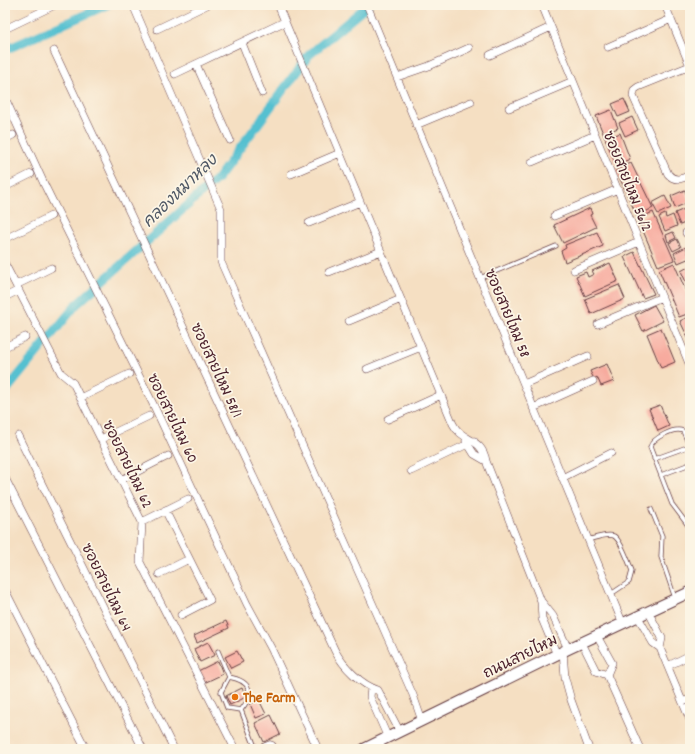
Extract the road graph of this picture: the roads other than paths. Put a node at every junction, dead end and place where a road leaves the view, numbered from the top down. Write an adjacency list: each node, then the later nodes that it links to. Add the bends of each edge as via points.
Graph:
1 (37, 5): 9 (street)
2 (55, 5): 9 (street)
3 (207, 5): 14 (street)
4 (278, 5): 11 (street)
5 (542, 5): 12 (street, ซอยสายไหม 56/2)
6 (665, 5): 10 (street)
7 (135, 9): 121 (street, via 221,209 222,262 413,695)
8 (369, 9): 23 (street, ซอยสายไหม 58)
9 (40, 12): 13 (street)
10 (671, 19): 16 (street); 21 (street)
11 (284, 22): 15 (street); 34 (street)
12 (551, 27): 19 (street); 24 (street, ซอยสายไหม 56/2)
13 (5, 29)
14 (157, 29)
15 (242, 43): 20 (street); 25 (street)
16 (608, 47)
17 (469, 48): 23 (street)
18 (54, 52): 116 (street, ซอยสายไหม 58/1, via 335,651 343,664)
19 (490, 54)
20 (196, 64): 22 (street); 33 (street)
21 (690, 66): 38 (street, via 638,87 634,90 633,96 668,174 677,180)
22 (175, 74)
23 (397, 78): 29 (street, ซอยสายไหม 58)
24 (573, 81): 28 (street); 30 (street, ซอยสายไหม 56/2)
25 (262, 93)
26 (5, 98): 131 (street, ซอยสายไหม 60, via 45,186 154,406)
27 (471, 102): 29 (street)
28 (509, 108)
29 (416, 125): 53 (street, ซอยสายไหม 58)
30 (595, 134): 35 (street); 40 (street, ซอยสายไหม 56/2)
31 (13, 135): 32 (street)
32 (5, 138)
33 (230, 140)
34 (340, 153): 37 (street); 41 (street)
35 (532, 162)
36 (31, 174): 39 (street)
37 (291, 174)
38 (690, 175)
39 (5, 187)
40 (618, 189): 43 (street); 46 (street, ซอยสายไหม 56/2)
41 (360, 202): 44 (street); 48 (street)
42 (51, 216): 45 (street)
43 (554, 216)
44 (309, 223)
45 (5, 239)
46 (639, 242): 51 (street); 56 (street, ซอยสายไหม 56/2)
47 (556, 246): 53 (lane)
48 (381, 251): 52 (street); 57 (street)
49 (5, 264): 54 (street, ซอยสายไหม 62)
50 (51, 268): 54 (street)
51 (574, 270)
52 (329, 272)
53 (480, 278): 68 (street, ซอยสายไหม 58)
54 (17, 288): 55 (street); 70 (street, ซอยสายไหม 62, via 61,373 73,383)
55 (5, 297)
56 (662, 297): 59 (street); 64 (street, ซอยสายไหม 56/2)
57 (400, 299): 58 (street); 61 (street)
58 (349, 321)
59 (598, 324)
60 (25, 337): 62 (street)
61 (420, 346): 65 (street); 69 (street)
62 (5, 347)
63 (588, 356): 68 (street)
64 (690, 366)
65 (367, 369)
66 (129, 374): 70 (street)
67 (593, 381): 71 (street)
68 (524, 384): 71 (street, ซอยสายไหม 58)
69 (441, 395): 73 (street); 75 (street, via 455,427)
70 (80, 398): 76 (street, ซอยสายไหม 62)
71 (534, 408): 88 (street, ซอยสายไหม 58)
72 (149, 416): 76 (street)
73 (388, 419)
74 (18, 436): 128 (street, ซอยสายไหม 64)
75 (466, 437): 77 (street); 78 (street)
76 (101, 439): 89 (street, ซอยสายไหม 62)
77 (474, 441): 78 (street); 83 (street, via 482,448)
78 (467, 445): 83 (street, via 474,454); 85 (street)
79 (690, 446): 82 (lane); 82 (lane, via 683,431 676,430 655,439 651,444 650,451)
80 (611, 453): 88 (street)
81 (168, 456): 89 (street)
82 (654, 459): 86 (lane)
83 (486, 461): 102 (street)
84 (690, 464): 86 (lane)
85 (411, 471)
86 (661, 475): 94 (lane, via 672,504)
87 (5, 478): 127 (street)
88 (562, 478): 95 (street, ซอยสายไหม 58)
89 (121, 480): 93 (street, ซอยสายไหม 62)
90 (188, 499): 92 (street)
91 (652, 509): 101 (lane, via 662,536 661,557)
92 (165, 510): 93 (street); 96 (street)
93 (142, 522): 129 (street, ซอยสายไหม 62, via 140,562)
94 (690, 528)
95 (588, 540): 100 (street, ซอยสายไหม 58); 100 (lane, via 613,536 618,540 632,571 629,582)
96 (189, 558): 97 (street); 104 (street, via 210,600)
97 (158, 574)
98 (5, 590): 126 (street)
99 (690, 592): 101 (main road, ถนนสายไหม)
100 (610, 594): 106 (street, ซอยสายไหม 58)
101 (675, 599): 103 (main road, ถนนสายไหม)
102 (541, 601): 111 (street, via 553,616); 111 (street, via 542,619)
103 (649, 613): 105 (main road, ถนนสายไหม); 109 (street, via 662,638)
104 (181, 615)
105 (638, 617): 106 (main road, ถนนสายไหม); 109 (street, via 653,643)
106 (623, 624): 107 (main road, ถนนสายไหม)
107 (597, 636): 108 (main road, ถนนสายไหม); 114 (street, via 612,663)
108 (582, 643): 111 (main road, ถนนสายไหม); 114 (street, via 596,671)
109 (660, 648): 113 (street)
110 (218, 651): 115 (lane)
111 (563, 652): 121 (main road, ถนนสายไหม); 132 (street, via 565,678)
112 (690, 655): 113 (street)
113 (668, 666): 118 (street)
114 (608, 675): 133 (street)
115 (228, 677): 119 (lane, via 221,692 223,701 227,708); 119 (lane, via 246,683 250,692 250,698)
116 (371, 688): 122 (street, ซอยสายไหม 58/1, via 378,690); 123 (street, via 370,697)
117 (690, 699): 118 (street)
118 (683, 702): 120 (street)
119 (241, 710): 124 (lane)
120 (690, 720)
121 (422, 721): 122 (main road, ถนนสายไหม)
122 (400, 732): 123 (main road, ถนนสายไหม)
123 (388, 738): 125 (main road, ถนนสายไหม)
124 (254, 748): 130 (lane, via 270,743)
125 (370, 748)
126 (86, 749)
127 (143, 749)
128 (174, 749)
129 (235, 749)
130 (276, 749)
131 (318, 749)
132 (589, 749)
133 (640, 749)

